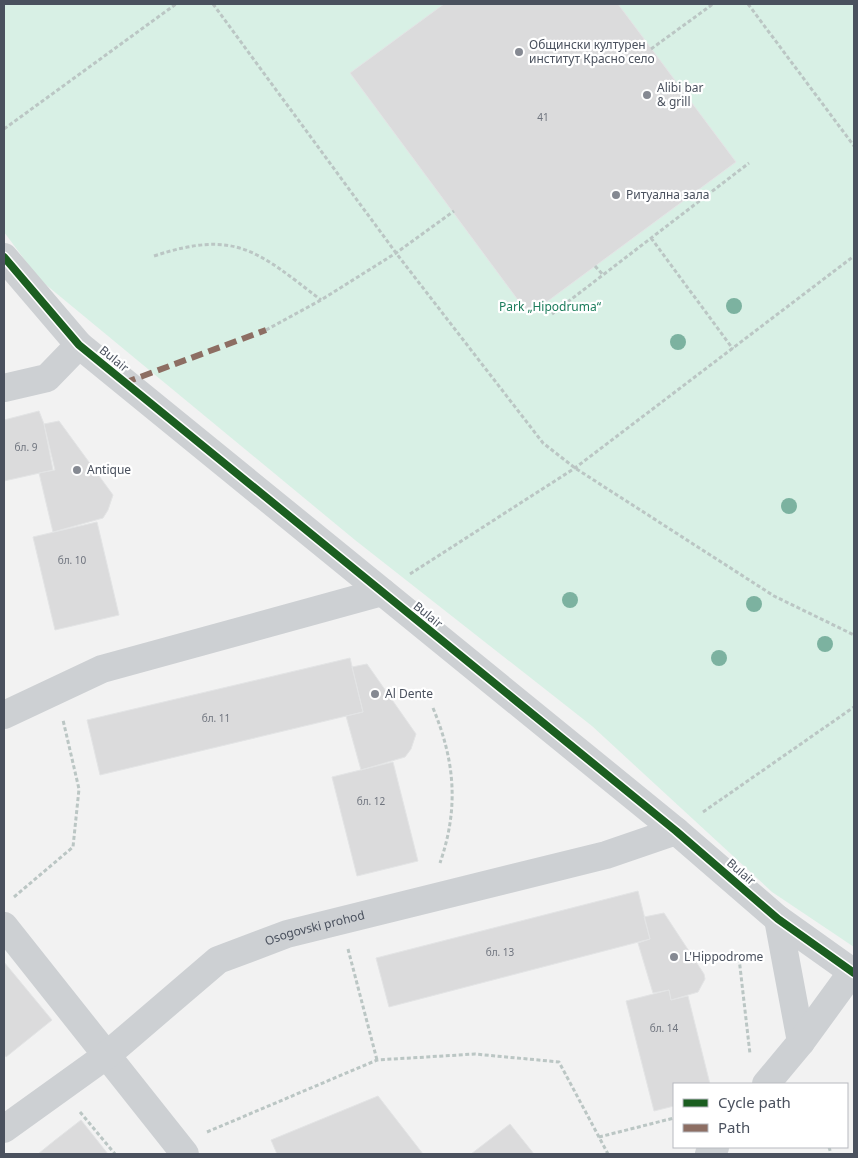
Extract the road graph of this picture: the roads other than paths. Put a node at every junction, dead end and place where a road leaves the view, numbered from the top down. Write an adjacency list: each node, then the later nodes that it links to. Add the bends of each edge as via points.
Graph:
1 (4, 257): 2 (street, Bulair)
2 (79, 345): 3 (street, via 47,378); 4 (street, Bulair)
3 (4, 388)
4 (382, 592): 5 (street, via 102,669); 6 (street, Bulair)
5 (4, 715)
6 (676, 831): 7 (street, Bulair); 11 (street, Osogovski prohod, via 606,855 287,934 218,960)
7 (778, 919): 9 (street, Bulair); 10 (street)
8 (4, 926): 11 (street)
9 (853, 973): 10 (street)
10 (801, 1042): 12 (street)
11 (107, 1055): 13 (street, Osogovski prohod); 14 (street)
12 (767, 1083)
13 (4, 1129)
14 (182, 1149)

